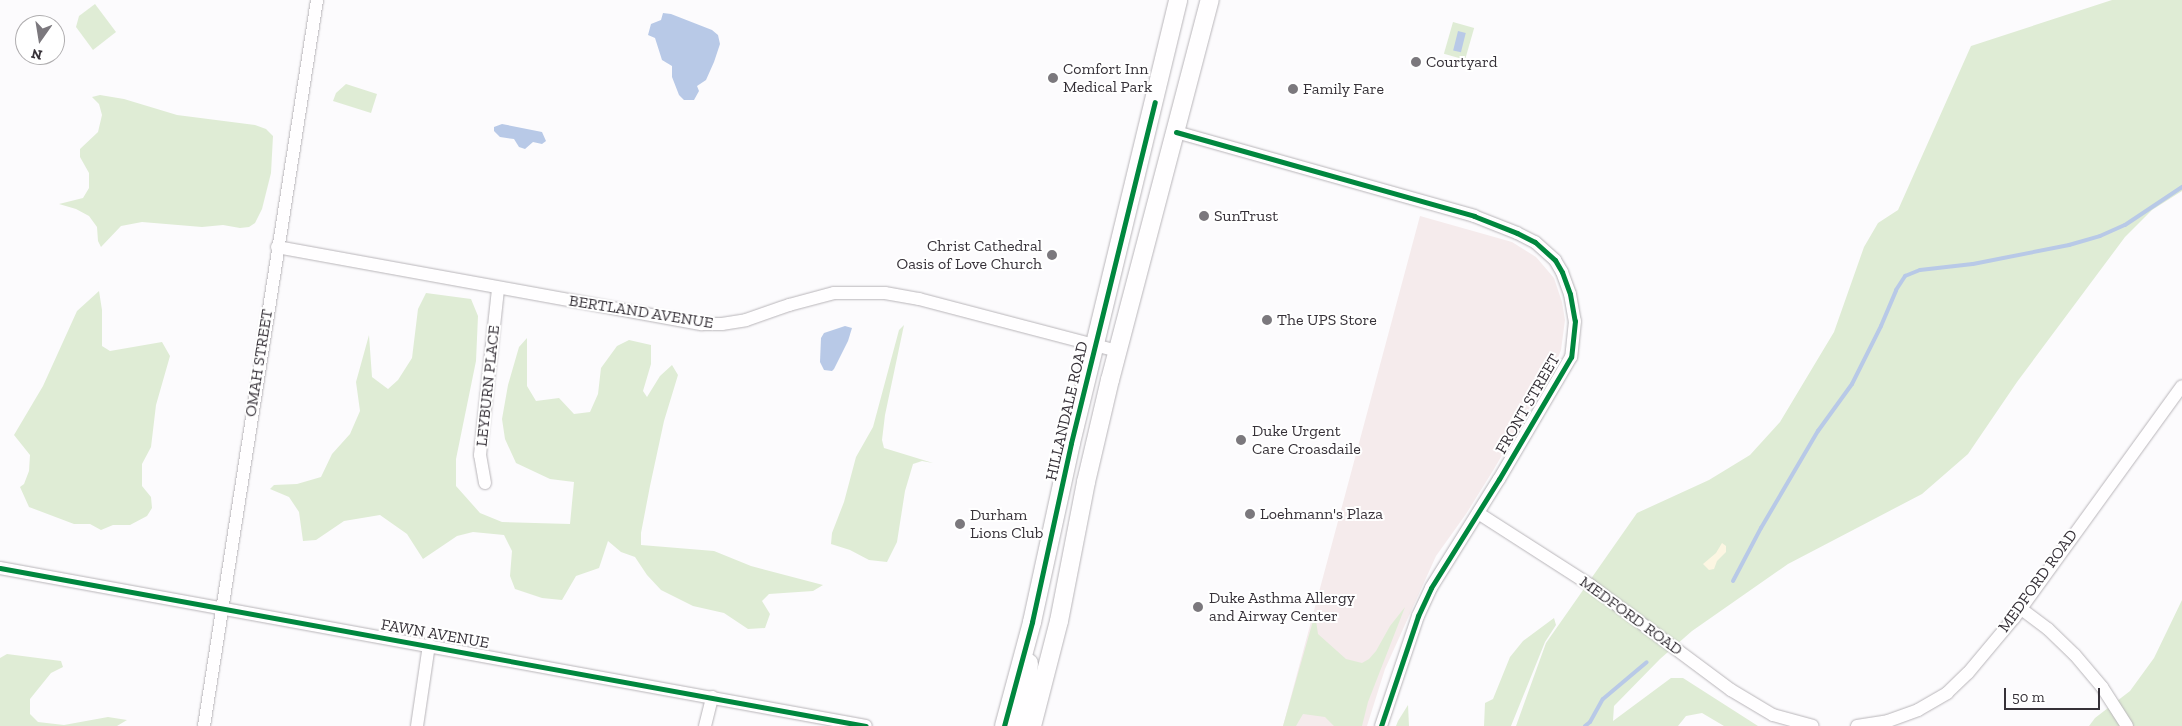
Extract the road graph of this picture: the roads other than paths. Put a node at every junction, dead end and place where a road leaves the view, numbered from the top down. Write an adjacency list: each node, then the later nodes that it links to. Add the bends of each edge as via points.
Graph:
1 (317, 0): 5 (street, OMAH STREET)
2 (1178, 0): 7 (main road, HILLANDALE ROAD)
3 (1210, 0): 4 (main road)
4 (1176, 132): 8 (main road); 11 (street, FRONT STREET, via 1474,216 1535,242 1555,260 1570,294 1575,321 1570,357)
5 (277, 246): 6 (street, BERTLAND AVENUE); 13 (street, OMAH STREET)
6 (498, 288): 7 (street, BERTLAND AVENUE, via 702,324 746,320 834,293 885,293); 10 (street, LEYBURN PLACE, via 480,455)
7 (1095, 345): 8 (street, BERTLAND AVENUE); 15 (main road, HILLANDALE ROAD)
8 (1118, 351): 24 (main road, via 1086,482 1059,621)
9 (2182, 388): 14 (street, MEDFORD ROAD)
10 (485, 483)
11 (1478, 513): 25 (street, FRONT STREET, via 1444,564 1418,616); 26 (street, MEDFORD ROAD, via 1590,585 1746,700 1774,715)
12 (0, 568): 13 (street, FAWN AVENUE)
13 (222, 608): 16 (street, FAWN AVENUE); 18 (street, OMAH STREET)
14 (2020, 608): 28 (street, MEDFORD ROAD, via 1968,673 1946,693 1918,710); 29 (street, via 2076,655)
15 (1032, 622): 22 (main road, HILLANDALE ROAD); 23 (main road, via 1027,691)
16 (429, 645): 17 (street, FAWN AVENUE); 19 (street)
17 (712, 697): 20 (street); 21 (street, FAWN AVENUE)
18 (204, 726)
19 (417, 726)
20 (705, 726)
21 (866, 726)
22 (1004, 726)
23 (1018, 726)
24 (1032, 726)
25 (1381, 726)
26 (1813, 726)
27 (1857, 726): 28 (street, MEDFORD ROAD)
28 (1863, 726)
29 (2127, 726)

